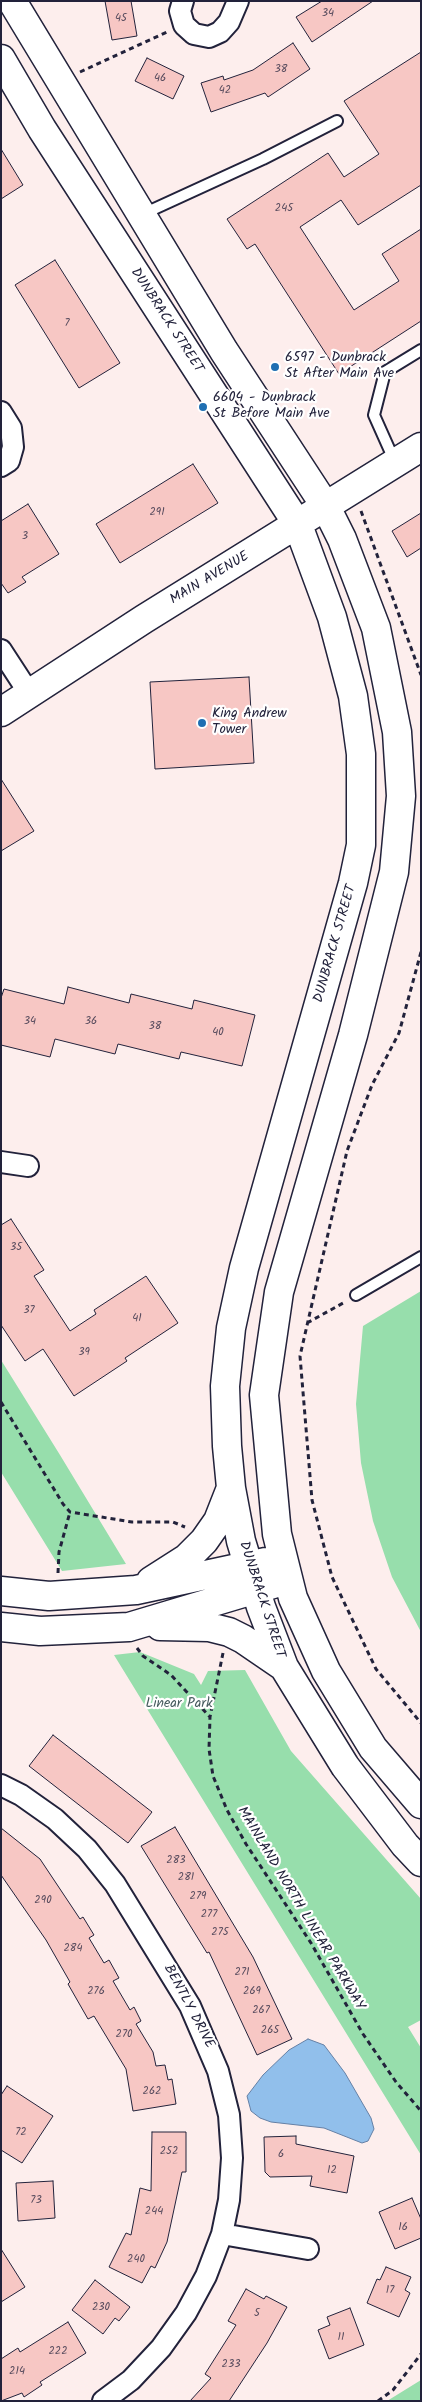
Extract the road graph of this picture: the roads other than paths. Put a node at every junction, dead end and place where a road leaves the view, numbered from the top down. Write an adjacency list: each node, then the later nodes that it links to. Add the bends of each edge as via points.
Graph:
1 (12, 1): 6 (main road)
2 (183, 1): 3 (street, via 180,11 184,25 194,34 209,37 220,32 229,22)
3 (238, 1)
4 (1, 59): 13 (main road, DUNBRACK STREET, via 42,129)
5 (337, 121): 6 (lane)
6 (142, 214): 12 (main road, via 224,351)
7 (421, 350): 10 (lane, via 385,372 374,415)
8 (1, 412): 11 (street, via 12,428 13,447 9,461)
9 (421, 447): 10 (main road, MAIN AVENUE)
10 (395, 463): 12 (main road, MAIN AVENUE)
11 (1, 466)
12 (326, 507): 13 (main road, MAIN AVENUE); 22 (main road, via 342,539 376,628 397,732 401,796 394,872 353,1035 278,1301 264,1395 270,1481)
13 (298, 525): 15 (main road, MAIN AVENUE); 21 (main road, DUNBRACK STREET, via 332,617 354,696 361,754 361,845 354,883 244,1268 231,1328 225,1386)
14 (1, 650): 15 (street)
15 (29, 693): 16 (main road, MAIN AVENUE)
16 (1, 712)
17 (1, 1162): 18 (street)
18 (28, 1166)
19 (421, 1257): 20 (lane)
20 (356, 1295)
21 (231, 1488): 23 (main road, DUNBRACK STREET); 24 (main road, via 218,1521 204,1541 187,1558)
22 (285, 1569): 23 (main road); 30 (main road, via 304,1626 326,1671 373,1748)
23 (252, 1578): 24 (main road); 27 (main road); 28 (main road, DUNBRACK STREET)
24 (136, 1590): 25 (main road, via 49,1596)
25 (1, 1591)
26 (1, 1628): 27 (main road)
27 (132, 1637): 28 (main road, via 184,1625 209,1627 243,1639)
28 (284, 1667): 31 (main road, DUNBRACK STREET, via 345,1766)
29 (1, 1785): 32 (street, BENTLY DRIVE, via 55,1819 101,1866 141,1923 198,2020 218,2071 229,2115 231,2180)
30 (421, 1804)
31 (421, 1862)
32 (222, 2234): 33 (street); 34 (street, BENTLY DRIVE, via 206,2276 174,2331 147,2365)
33 (308, 2249)
34 (102, 2401)

